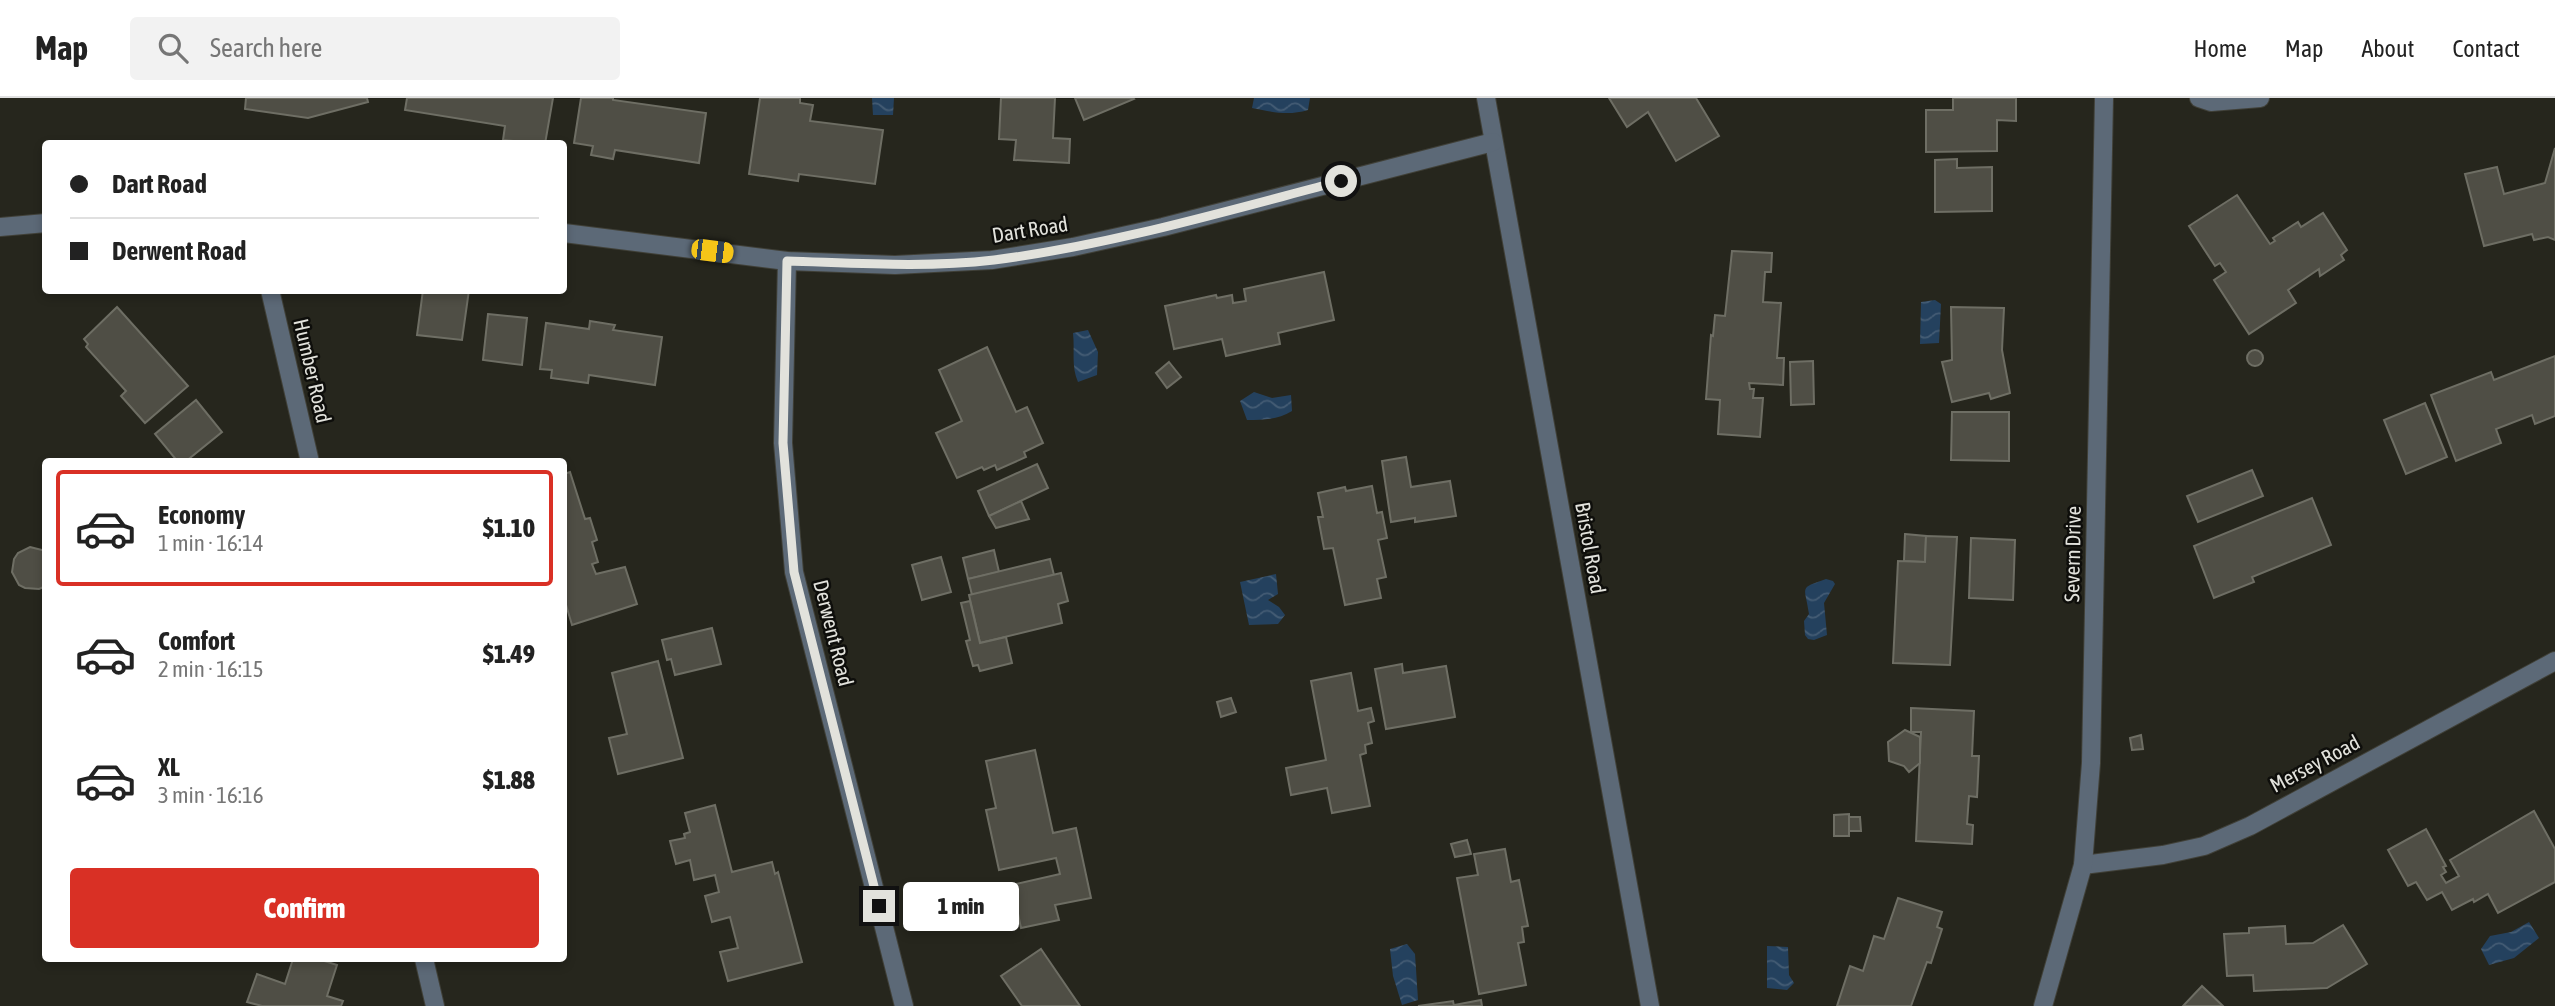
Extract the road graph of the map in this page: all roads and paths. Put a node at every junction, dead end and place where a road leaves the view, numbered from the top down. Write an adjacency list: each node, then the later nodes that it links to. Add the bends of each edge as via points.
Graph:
1 (1486, 98): 5 (street, Bristol Road)
2 (2104, 98): 13 (street, Severn Drive, via 2091,763)
3 (2199, 98): 4 (street, via 2211,102)
4 (2260, 98)
5 (1493, 142): 9 (street, Dart Road, via 1163,227 1059,249 992,260 895,265); 17 (street, Bristol Road)
6 (42, 223): 7 (street)
7 (0, 227)
8 (567, 233): 9 (street, Dart Road)
9 (787, 261): 16 (street, Derwent Road, via 783,443 794,572)
10 (271, 294): 11 (street, Humber Road)
11 (309, 458)
12 (2555, 661): 13 (street, Mersey Road, via 2250,826 2204,846)
13 (2083, 865): 18 (street, Severn Drive)
14 (425, 962): 15 (street)
15 (435, 1006)
16 (904, 1006)
17 (1650, 1006)
18 (2043, 1006)

